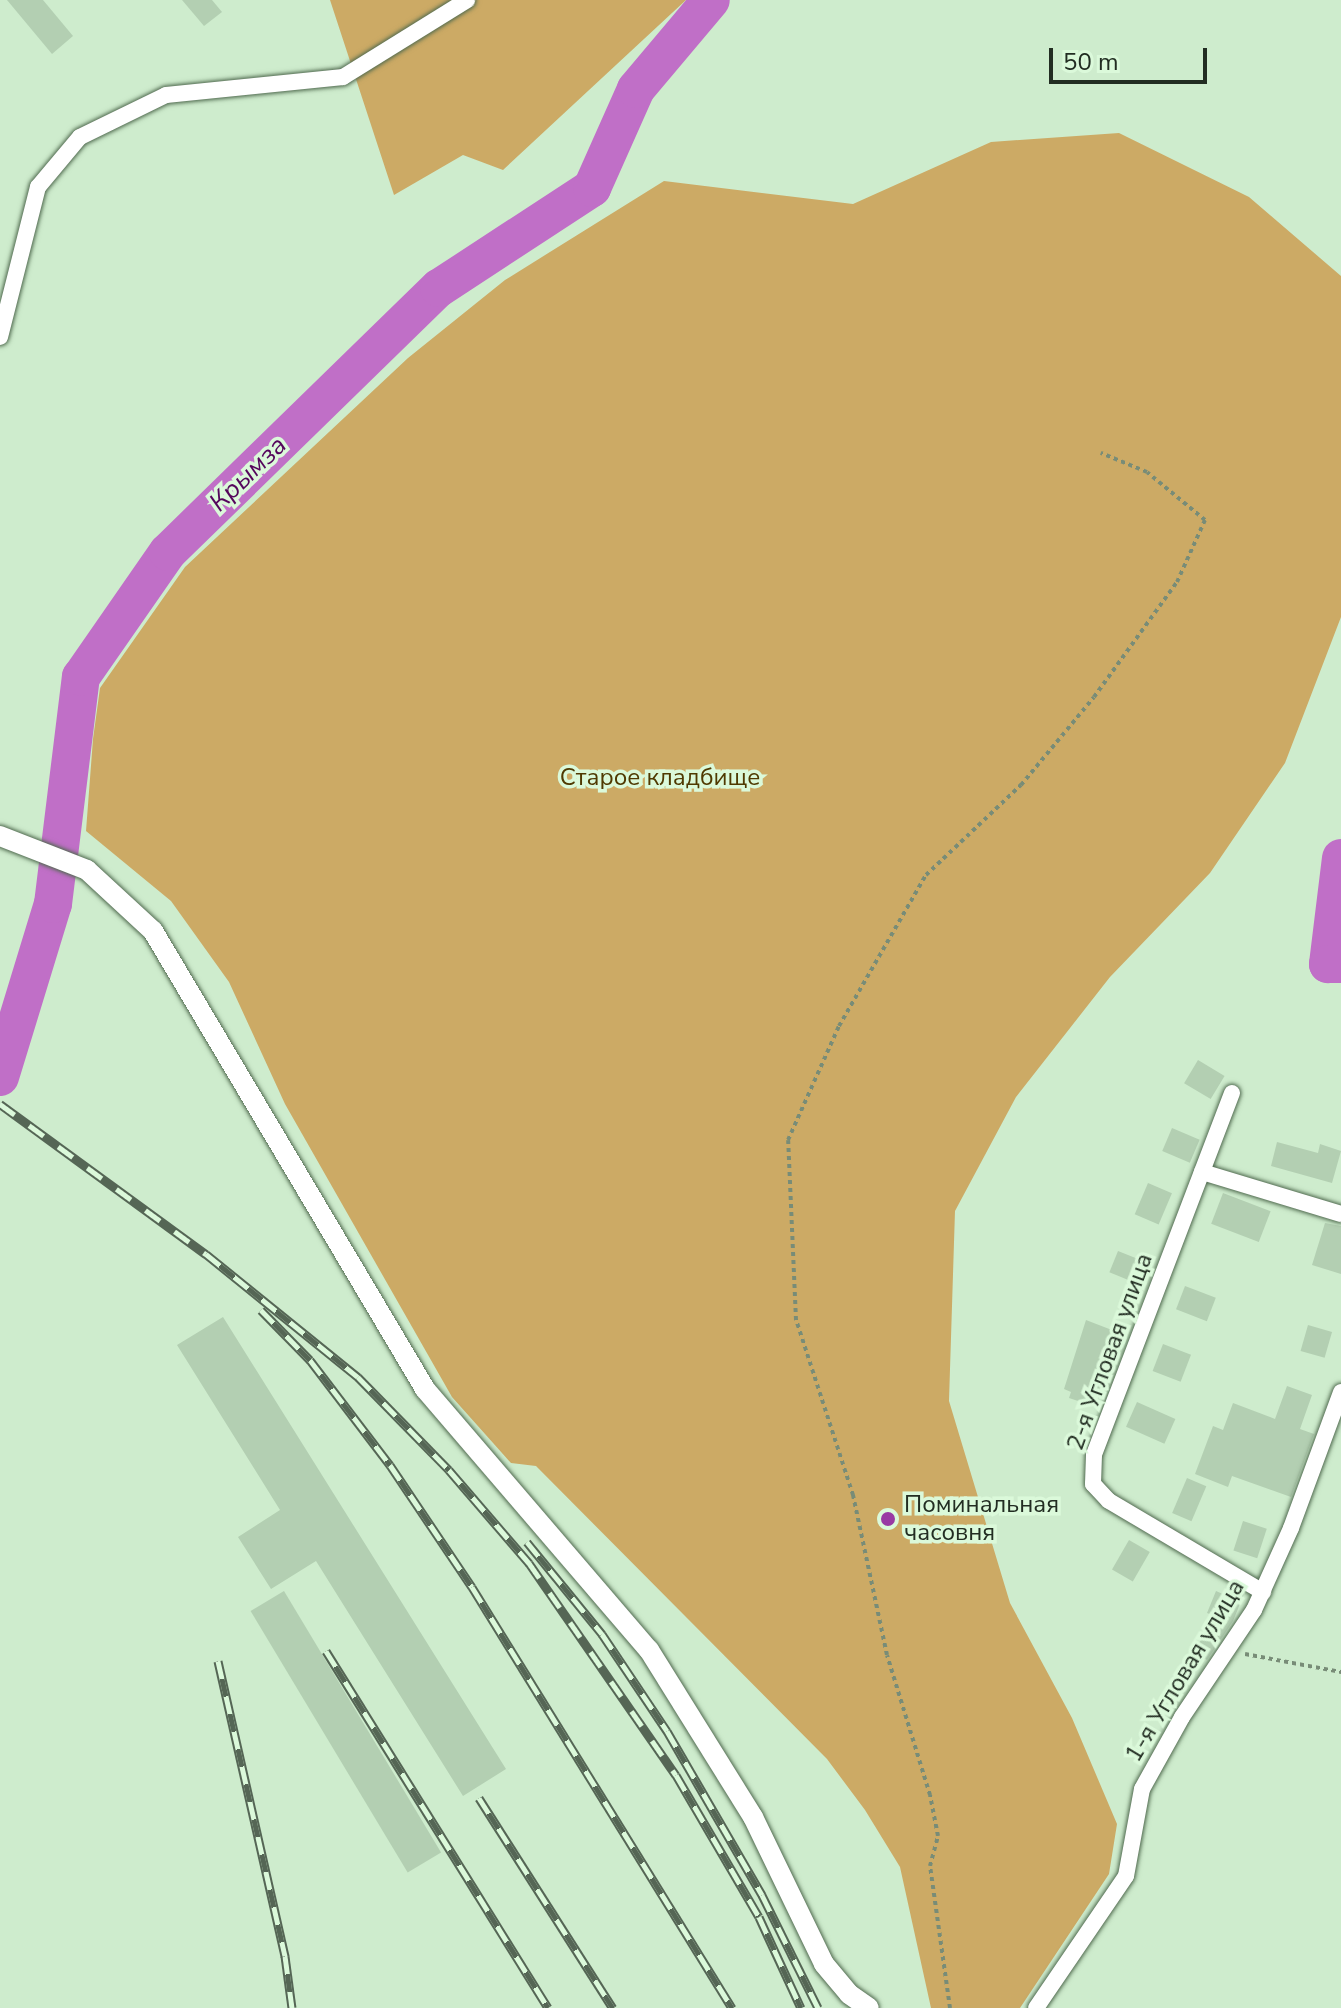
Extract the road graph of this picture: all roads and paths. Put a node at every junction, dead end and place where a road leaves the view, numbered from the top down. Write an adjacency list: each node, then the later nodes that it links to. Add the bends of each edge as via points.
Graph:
1 (467, 0): 2 (street, via 343,77 166,95 80,137 38,187)
2 (0, 337)
3 (1101, 453): 13 (path, via 1147,472 1205,520 1177,582 1094,697 1021,785 926,875 839,1026 788,1140 796,1320 853,1495 887,1655 930,1795 938,1836 930,1866)
4 (0, 836): 12 (street, via 87,870 153,931 425,1389 649,1650 753,1817 824,1964)
5 (1232, 1093): 6 (street, 2-я Угловая улица)
6 (1202, 1172): 7 (street); 9 (street, 2-я Угловая улица, via 1094,1455 1093,1484 1109,1501)
7 (1341, 1214)
8 (1341, 1392): 9 (street, 1-я Угловая улица)
9 (1263, 1592): 10 (street, 1-я Угловая улица)
10 (1227, 1650): 11 (path); 14 (street, 1-я Угловая улица, via 1142,1789 1126,1876)
11 (1341, 1672)
12 (869, 2008)
13 (950, 2008)
14 (1036, 2008)

